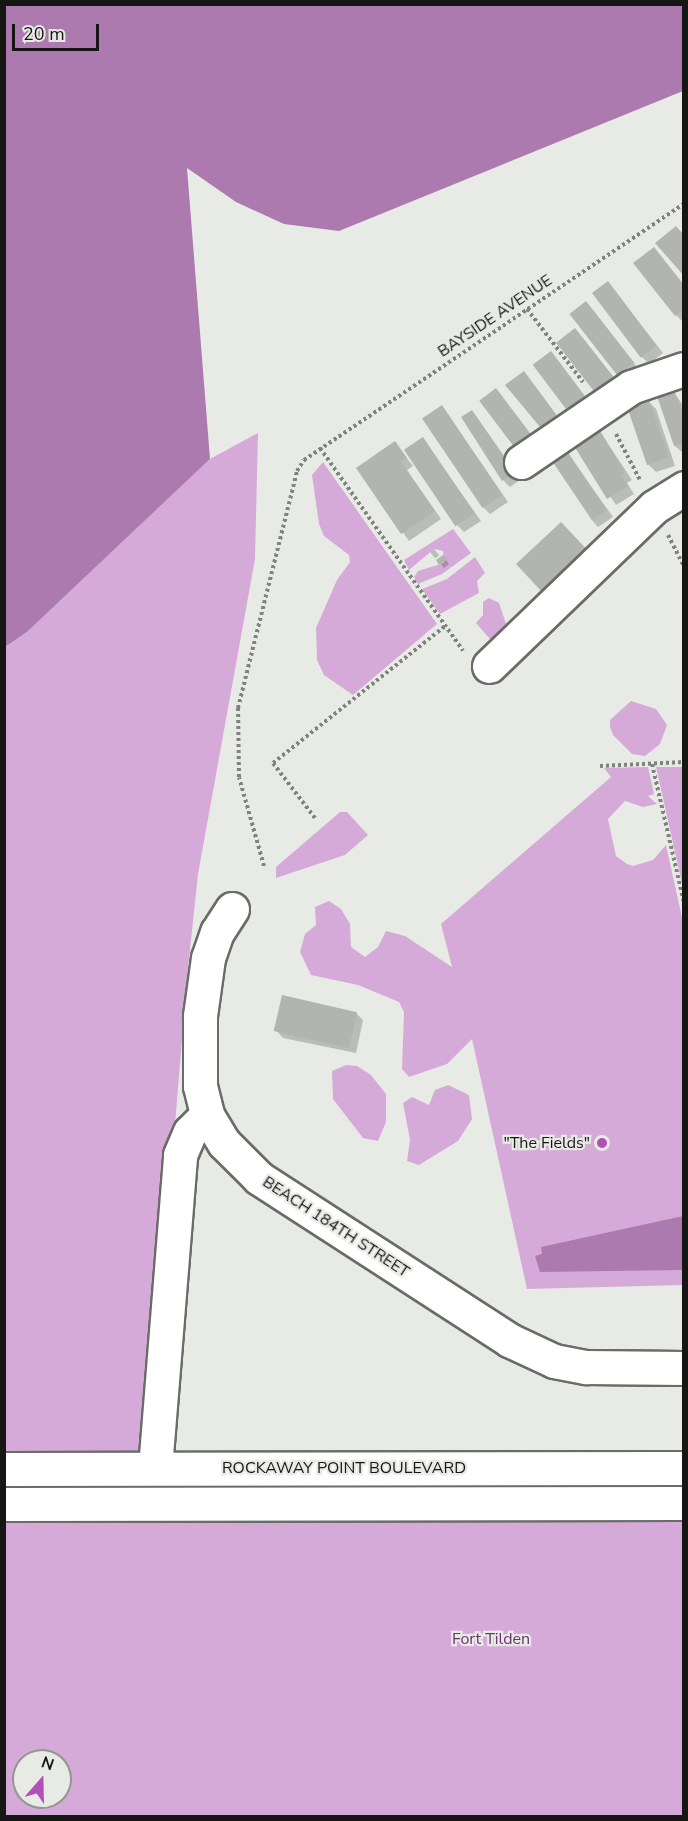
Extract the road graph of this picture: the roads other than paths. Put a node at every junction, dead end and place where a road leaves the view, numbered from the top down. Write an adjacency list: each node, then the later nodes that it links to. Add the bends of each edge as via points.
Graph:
1 (684, 369): 2 (street, via 631,387)
2 (521, 462)
3 (684, 488): 4 (street, via 654,507)
4 (489, 666)
5 (232, 909): 6 (street, BEACH 184TH STREET, via 217,932 208,958 200,1016 200,1086)
6 (207, 1115): 7 (street, BEACH 184TH STREET, via 224,1143 259,1178 509,1340 554,1361 586,1366); 8 (street, via 190,1132 180,1155)
7 (684, 1368)
8 (155, 1468): 10 (street, ROCKAWAY POINT BOULEVARD); 11 (street, ROCKAWAY POINT BOULEVARD)
9 (684, 1468): 11 (street, ROCKAWAY POINT BOULEVARD)
10 (4, 1469)
11 (217, 1469): 14 (street)
12 (684, 1503): 14 (street)
13 (4, 1504): 14 (street)
14 (216, 1504)

